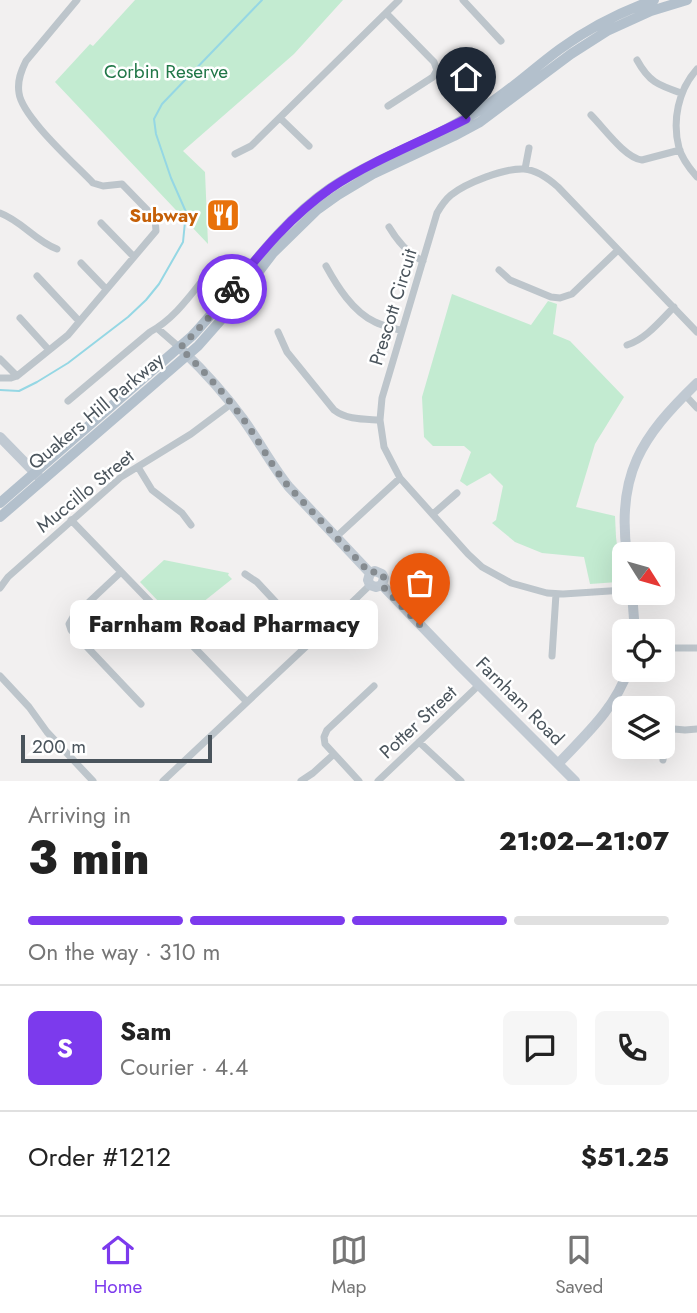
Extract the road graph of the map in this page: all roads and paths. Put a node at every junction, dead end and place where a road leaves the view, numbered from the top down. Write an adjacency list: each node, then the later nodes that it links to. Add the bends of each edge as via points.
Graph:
1 (77, 0): 25 (street, via 26,61 19,94 31,118 93,183 122,184 155,218 156,231)
2 (399, 0): 6 (street)
3 (463, 0): 7 (street)
4 (654, 0): 42 (main road, Quakers Hill Parkway, via 578,37 466,119 356,172 320,196 254,261)
5 (687, 0): 42 (main road, Quakers Hill Parkway, via 607,31 480,122 338,195 273,253 222,319)
6 (386, 13): 11 (street, via 436,67 433,77); 13 (street)
7 (501, 41)
8 (637, 60): 10 (street, via 652,81)
9 (697, 69): 10 (street)
10 (681, 93): 16 (street, via 677,113)
11 (388, 106)
12 (592, 115): 16 (street, via 635,159)
13 (280, 118): 14 (street); 17 (street, via 251,146)
14 (309, 146)
15 (529, 148): 18 (street)
16 (680, 150): 19 (street)
17 (234, 154)
18 (525, 169): 24 (street, via 552,182); 26 (street, Prescott Circuit, via 490,175 448,197 437,213)
19 (697, 177)
20 (0, 213): 23 (street)
21 (101, 223): 25 (street)
22 (389, 227): 26 (street, via 409,253)
23 (57, 249)
24 (618, 250): 29 (street, via 564,298 510,280); 33 (street)
25 (134, 257): 32 (street)
26 (423, 261): 37 (street, Prescott Circuit)
27 (81, 263): 32 (street)
28 (326, 266): 37 (street, via 366,316)
29 (499, 270)
30 (37, 276): 35 (street)
31 (202, 281): 36 (street)
32 (106, 289): 35 (street)
33 (674, 307): 39 (street); 40 (street, via 639,340)
34 (20, 318): 41 (street)
35 (79, 321): 41 (street)
36 (159, 326): 42 (street); 48 (street)
37 (402, 331): 51 (street, Prescott Circuit)
38 (278, 332): 51 (street, via 287,352 334,410 348,417)
39 (697, 332)
40 (627, 345)
41 (49, 350): 44 (street)
42 (184, 352): 49 (street); 54 (main road, Quakers Hill Parkway)
43 (0, 359): 44 (street)
44 (17, 376): 45 (street)
45 (0, 377)
46 (697, 383): 47 (street)
47 (685, 395): 50 (street); 63 (street, via 650,433 632,469 624,508)
48 (68, 401)
49 (231, 404): 53 (street, Muccillo Street); 62 (street, via 278,474)
50 (697, 408)
51 (380, 420): 55 (street, Prescott Circuit, via 384,447)
52 (0, 437): 54 (street)
53 (138, 467): 60 (street, Muccillo Street); 61 (street, via 152,489)
54 (38, 476): 57 (main road, Quakers Hill Parkway); 59 (main road, Quakers Hill Parkway)
55 (400, 478): 58 (street, Prescott Circuit); 62 (street)
56 (457, 493): 58 (street)
57 (0, 503)
58 (433, 514): 71 (street, Prescott Circuit, via 482,567 520,586)
59 (0, 517)
60 (71, 520): 64 (street); 69 (street, Muccillo Street)
61 (191, 525)
62 (336, 537): 65 (street)
63 (626, 542)
64 (121, 572): 80 (street); 81 (street, via 69,624)
65 (370, 573): 67 (street); 68 (street, via 382,574)
66 (245, 574): 72 (street)
67 (370, 584): 68 (street); 72 (street)
68 (382, 585): 78 (street, Farnham Road)
69 (0, 588)
70 (612, 591): 71 (street, Prescott Circuit)
71 (556, 594): 75 (street)
72 (313, 641): 80 (street)
73 (675, 648): 74 (street)
74 (697, 648)
75 (552, 656)
76 (0, 676): 88 (street)
77 (623, 682): 82 (street)
78 (479, 685): 85 (street, Potter Street); 87 (street, Farnham Road)
79 (374, 686): 86 (street, via 327,730 325,744)
80 (247, 702): 89 (street)
81 (141, 704)
82 (611, 706): 87 (street)
83 (675, 728): 84 (street)
84 (697, 729)
85 (419, 742): 92 (street, Potter Street); 93 (street)
86 (334, 754): 90 (street); 91 (street)
87 (558, 764): 94 (street, Farnham Road)
88 (93, 781)
89 (163, 781)
90 (301, 781)
91 (359, 781)
92 (378, 781)
93 (461, 781)
94 (575, 781)

